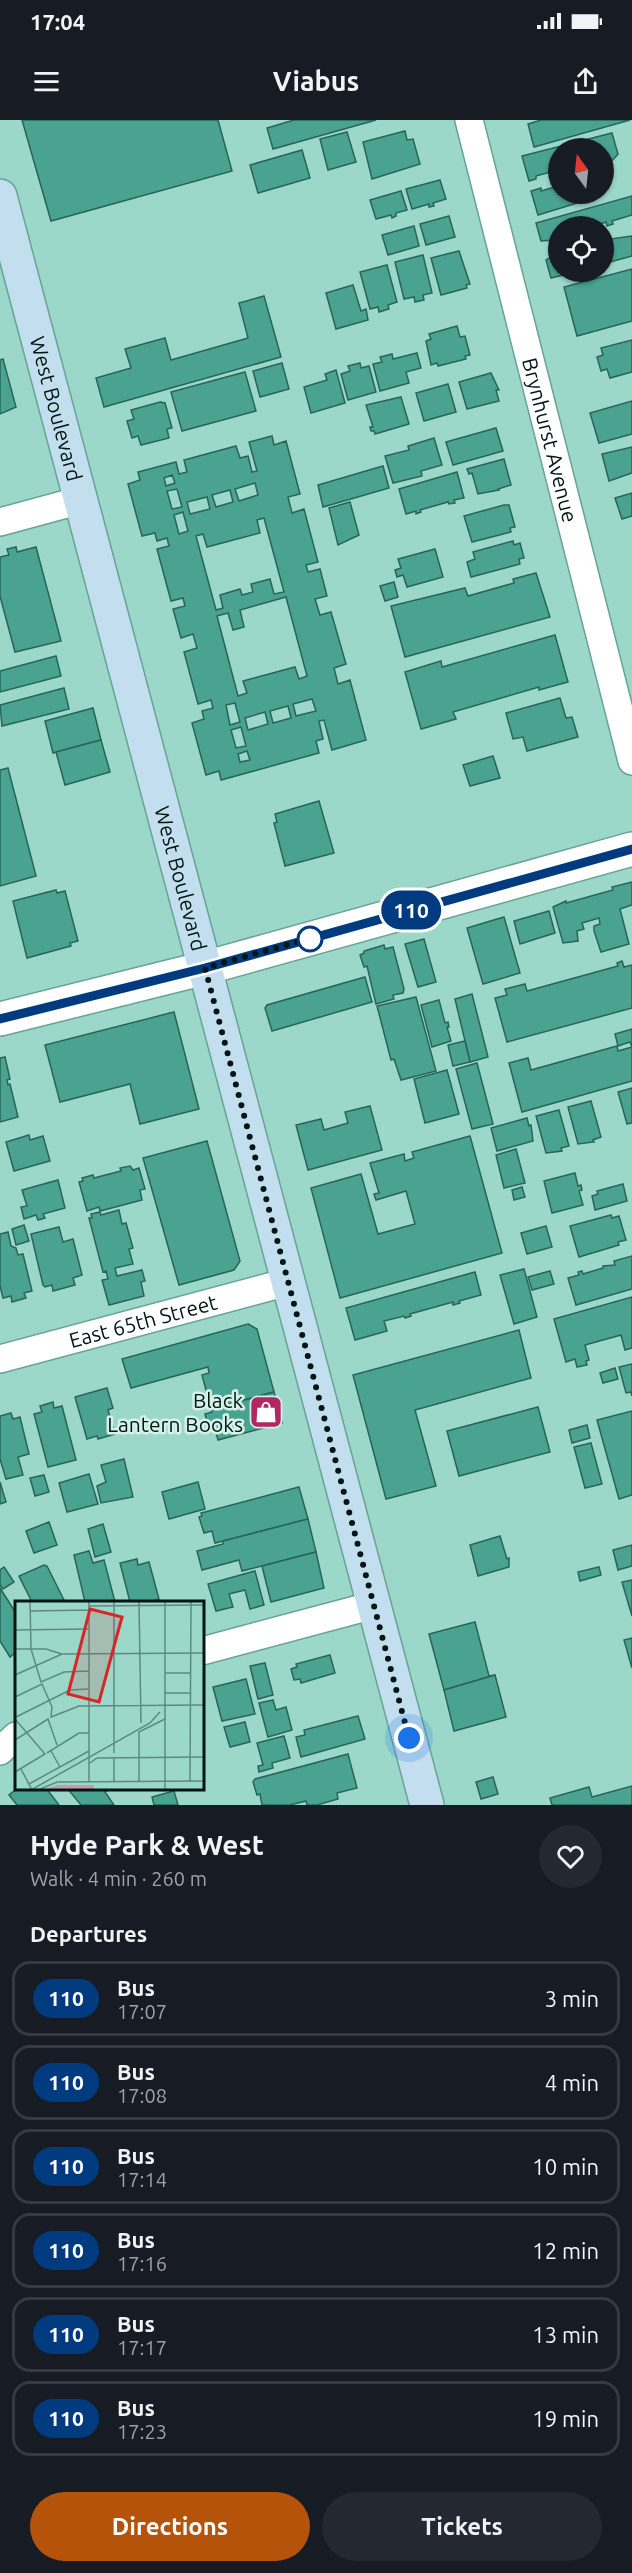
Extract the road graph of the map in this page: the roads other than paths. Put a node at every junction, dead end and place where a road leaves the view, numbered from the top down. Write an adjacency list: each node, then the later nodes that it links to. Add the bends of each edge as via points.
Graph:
1 (469, 120): 5 (street, Brynhurst Avenue)
2 (0, 196): 3 (main road, West Boulevard)
3 (81, 500): 4 (street); 7 (main road, West Boulevard)
4 (0, 522)
5 (632, 760)
6 (632, 849): 7 (street)
7 (205, 968): 8 (street); 9 (main road, West Boulevard)
8 (0, 1018)
9 (288, 1282): 10 (street, East 65th Street); 11 (main road, West Boulevard)
10 (0, 1359)
11 (374, 1605): 12 (street); 15 (main road, West Boulevard)
12 (204, 1650)
13 (15, 1737): 14 (street)
14 (0, 1751)
15 (427, 1805)

